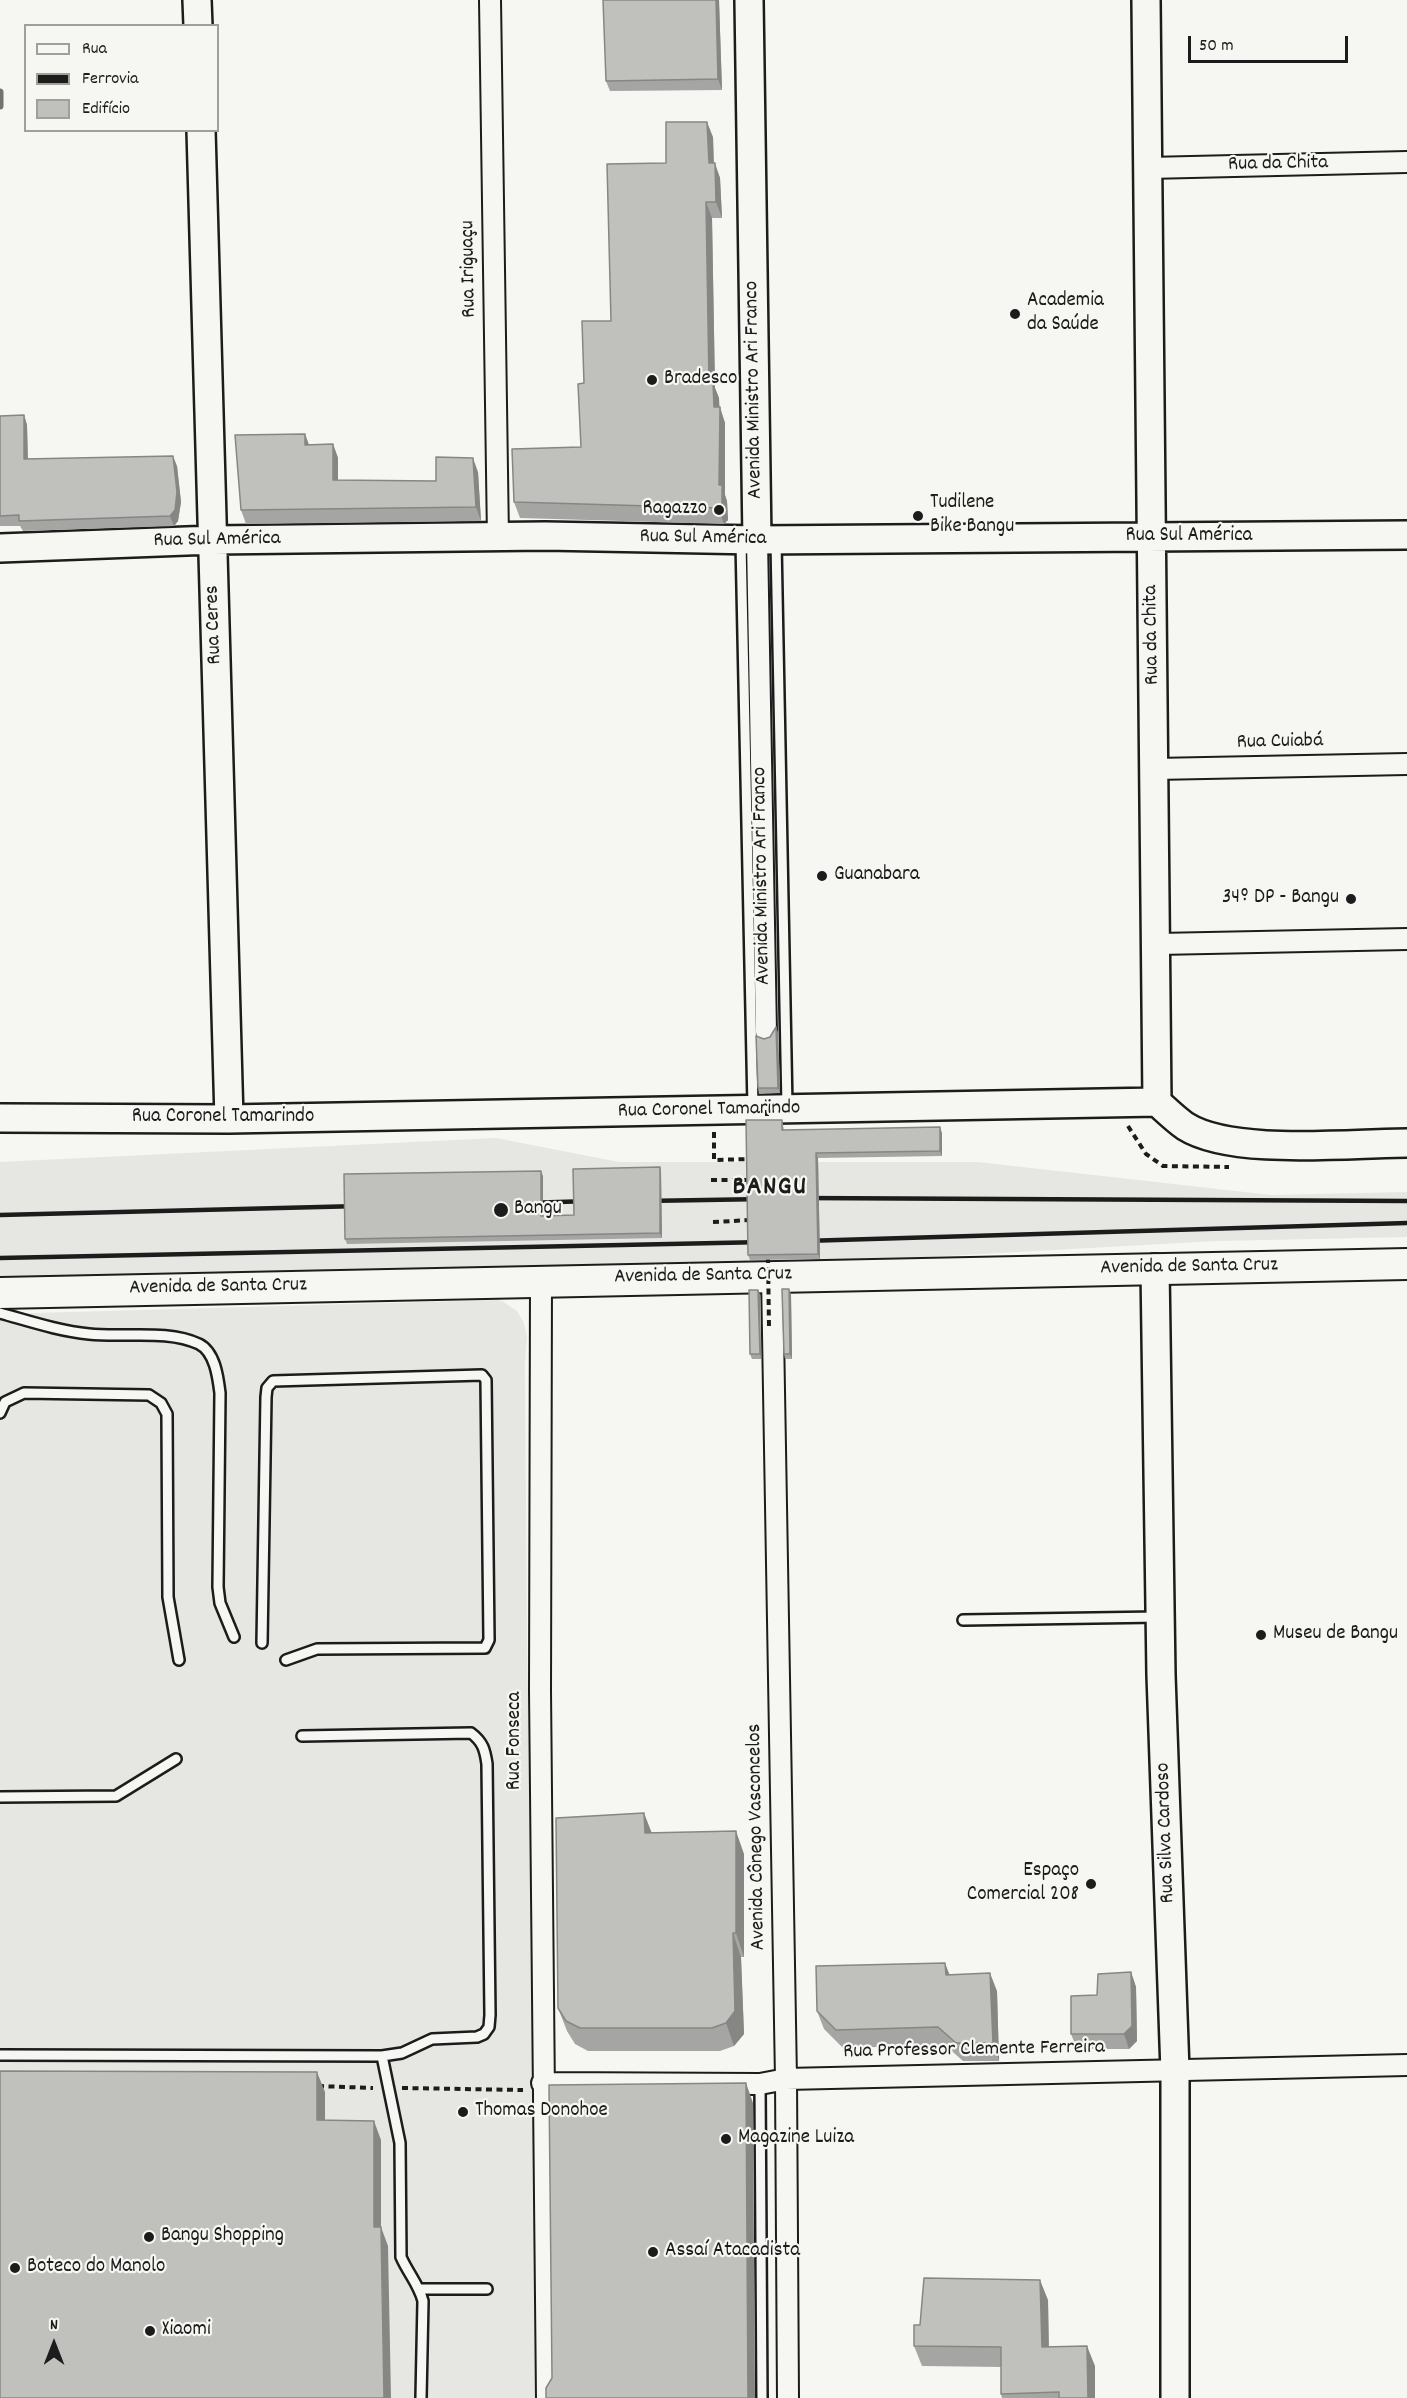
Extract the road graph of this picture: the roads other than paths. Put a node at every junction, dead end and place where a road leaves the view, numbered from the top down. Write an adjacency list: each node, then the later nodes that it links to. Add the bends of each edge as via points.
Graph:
1 (197, 0): 5 (main road)
2 (490, 0): 11 (street, Rua Iriguaçu)
3 (749, 0): 13 (main road, Avenida Ministro Ari Franco)
4 (1146, 0): 8 (main road, Rua da Chita)
5 (198, 24)
6 (201, 132): 12 (main road, Rua Ceres)
7 (1407, 162): 8 (street, Rua da Chita)
8 (1148, 168): 10 (main road, Rua da Chita)
9 (1407, 535): 10 (main road, Rua Sul América)
10 (1151, 537): 13 (main road, Rua Sul América); 16 (main road, Rua da Chita)
11 (498, 538): 12 (main road, Rua Sul América); 13 (main road, Rua Sul América)
12 (213, 540): 14 (main road, Rua Sul América); 23 (main road, Rua Ceres)
13 (758, 540): 19 (street, Avenida Ministro Ari Franco); 21 (lane); 21 (lane)
14 (0, 548)
15 (1407, 764): 16 (street, Rua Cuiabá)
16 (1155, 769): 18 (main road, Rua da Chita)
17 (1407, 939): 18 (street)
18 (1158, 944): 20 (main road, Rua da Chita)
19 (766, 1032)
20 (1157, 1102): 21 (main road, Rua Coronel Tamarindo); 24 (main road, via 1186,1126 1219,1138 1257,1144)
21 (769, 1115): 23 (main road, Rua Coronel Tamarindo)
22 (0, 1118): 23 (main road, Rua Coronel Tamarindo)
23 (229, 1119)
24 (1407, 1143)
25 (770, 1263): 27 (main road, Avenida de Santa Cruz); 28 (main road, Avenida de Santa Cruz); 45 (street, Avenida Cônego Vasconcelos)
26 (1407, 1264): 27 (main road, Avenida de Santa Cruz)
27 (1155, 1268): 32 (main road, Rua Silva Cardoso)
28 (541, 1280): 29 (main road, Avenida de Santa Cruz); 47 (street, Rua Fonseca)
29 (0, 1293)
30 (0, 1313): 34 (lane, via 90,1334 173,1338 200,1345 211,1357 220,1393 218,1587)
31 (0, 1413): 36 (lane, via 5,1402 24,1393 149,1395 161,1403 167,1414 168,1597)
32 (1160, 1617): 33 (lane); 44 (main road, Rua Silva Cardoso)
33 (963, 1620)
34 (234, 1637)
35 (262, 1643): 37 (lane, via 267,1388 273,1381 482,1375 486,1380 489,1551 489,1640 485,1648 317,1649)
36 (178, 1660)
37 (286, 1660)
38 (302, 1736): 42 (lane, via 471,1733 485,1749 489,2027 477,2037 432,2038 402,2053)
39 (176, 1759): 40 (lane, via 116,1796)
40 (0, 1797)
41 (0, 2055): 42 (lane)
42 (382, 2056): 48 (lane, via 399,2143 402,2257)
43 (1407, 2065): 44 (street, Rua Professor Clemente Ferreira)
44 (1175, 2071): 45 (street, Rua Professor Clemente Ferreira); 54 (main road, Rua Silva Cardoso)
45 (786, 2079): 46 (street, Rua Professor Clemente Ferreira); 53 (street, Avenida Cônego Vasconcelos)
46 (760, 2084): 47 (street, Rua Professor Clemente Ferreira); 52 (lane)
47 (542, 2086): 51 (street, Rua Fonseca)
48 (420, 2289): 49 (lane); 50 (lane)
49 (487, 2289)
50 (421, 2398)
51 (547, 2398)
52 (762, 2398)
53 (788, 2398)
54 (1175, 2398)

